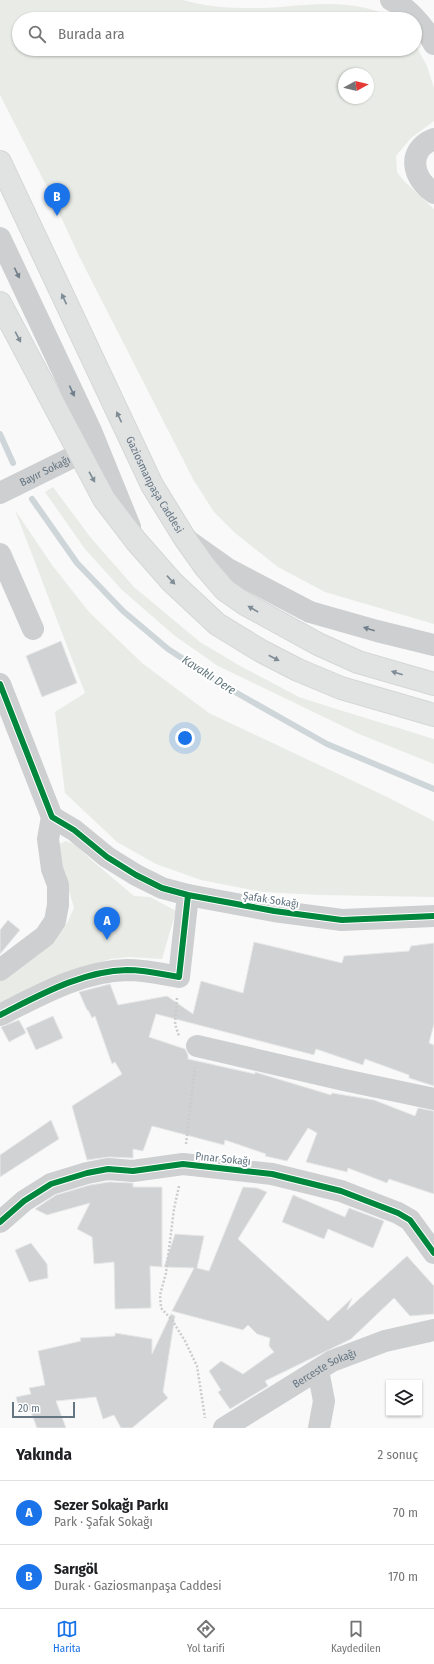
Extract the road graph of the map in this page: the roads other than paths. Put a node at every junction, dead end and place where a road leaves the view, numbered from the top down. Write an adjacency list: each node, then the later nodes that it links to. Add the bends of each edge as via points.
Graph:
1 (391, 0): 2 (street)
2 (408, 12)
3 (422, 26): 4 (street)
4 (434, 44)
5 (434, 138): 7 (street, via 420,147 414,161 417,174)
6 (0, 162): 12 (main road, Gaziosmanpaşa Caddesi, one-way to 6, via 152,485)
7 (434, 193)
8 (0, 238): 13 (street, one-way to 13, via 91,431)
9 (0, 303): 10 (main road, one-way to 10)
10 (79, 454): 11 (street, Bayır Sokağı); 13 (main road, one-way to 13, via 104,499)
11 (5, 491)
12 (184, 537): 16 (street, one-way to 12, via 377,632 310,612 228,569); 18 (main road, Gaziosmanpaşa Caddesi, one-way to 12, via 358,662 318,644 245,604 225,590)
13 (136, 541): 19 (main road, one-way to 19, via 172,582 217,624 261,651 341,688)
14 (0, 554): 15 (street)
15 (33, 630)
16 (434, 645)
17 (0, 684): 20 (street)
18 (434, 684)
19 (434, 715)
20 (52, 817): 21 (street, Şafak Sokağı, via 136,875 162,888); 23 (street, via 48,839 52,869 58,885 55,921 45,936)
21 (188, 896): 22 (street, Şafak Sokağı, via 342,920); 24 (street, via 179,977 129,970 108,972 59,986)
22 (434, 916)
23 (0, 970)
24 (0, 1015)
25 (197, 1046): 26 (street)
26 (434, 1098)
27 (0, 1222): 28 (street, Pınar Sokağı, via 24,1201 51,1184 108,1169 133,1171 183,1164 272,1174 341,1191 410,1220)
28 (434, 1254)
29 (434, 1330): 30 (street, Berceste Sokağı, via 385,1341 332,1361)
30 (318, 1370): 31 (street, Berceste Sokağı); 32 (street, via 324,1401)
31 (215, 1425)
32 (319, 1428)

